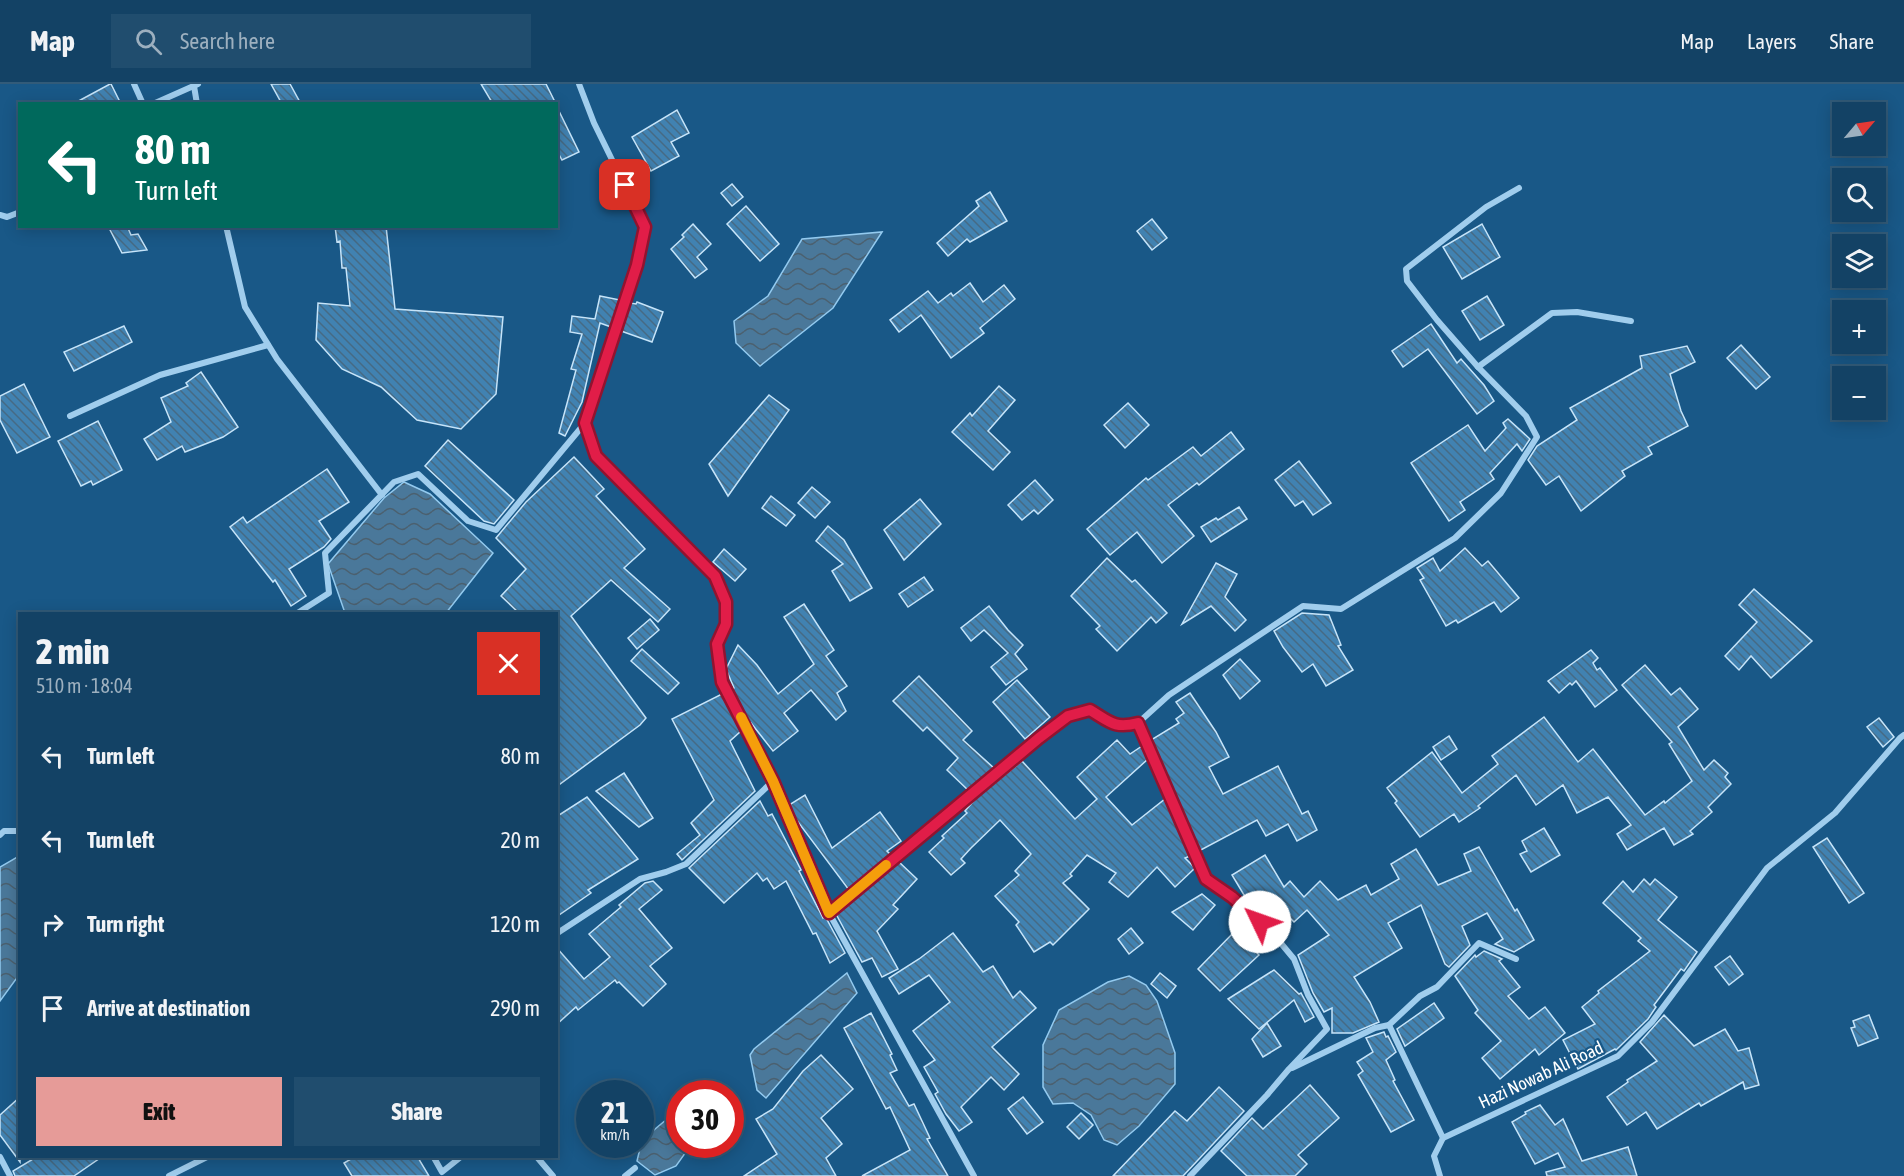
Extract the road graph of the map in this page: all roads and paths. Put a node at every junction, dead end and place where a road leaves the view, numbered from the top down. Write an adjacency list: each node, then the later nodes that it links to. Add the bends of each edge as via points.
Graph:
1 (134, 84): 4 (street)
2 (579, 84): 15 (street, via 645,227 637,265)
3 (196, 85): 5 (street); 6 (street)
4 (142, 102)
5 (158, 102)
6 (197, 102)
7 (1519, 188): 13 (street, via 1486,207 1406,269 1407,281)
8 (18, 213): 9 (street)
9 (0, 215)
10 (226, 228): 12 (street, via 246,308)
11 (1631, 321): 13 (street, via 1576,312 1551,313)
12 (268, 345): 14 (street, via 160,375); 16 (street)
13 (1478, 367): 18 (street, via 1526,417 1537,437 1501,493 1455,538 1341,609 1303,606 1169,694)
14 (70, 416)
15 (585, 423): 16 (street, via 496,530 468,521 418,474 394,482); 20 (street, via 596,456 715,576 726,602 726,624 717,644 722,682)
16 (382, 495): 17 (street, via 325,553 329,593)
17 (299, 612)
18 (1138, 723): 23 (street, via 1123,726 1090,710 1068,716); 27 (street, via 1206,879 1274,935 1294,959 1327,1029)
19 (1904, 735): 28 (street, Hazi Nowab Ali Road, via 1835,813 1767,868 1652,1022 1618,1056)
20 (773, 781): 23 (street); 24 (street, via 686,864 640,879)
21 (18, 831): 22 (street, via 4,831)
22 (0, 835)
23 (829, 913): 39 (street)
24 (558, 933)
25 (1516, 959): 26 (street, via 1479,943 1437,987 1420,996)
26 (1389, 1025): 27 (street); 28 (street)
27 (1289, 1069): 40 (street)
28 (1443, 1138): 41 (street, via 1434,1156)
29 (0, 1157): 35 (street)
30 (205, 1158): 36 (street)
31 (435, 1158): 32 (street, via 442,1172)
32 (460, 1158)
33 (538, 1158): 37 (street)
34 (635, 1168): 38 (street)
35 (10, 1176)
36 (169, 1176)
37 (553, 1176)
38 (625, 1176)
39 (974, 1176)
40 (1190, 1176)
41 (1440, 1176)

